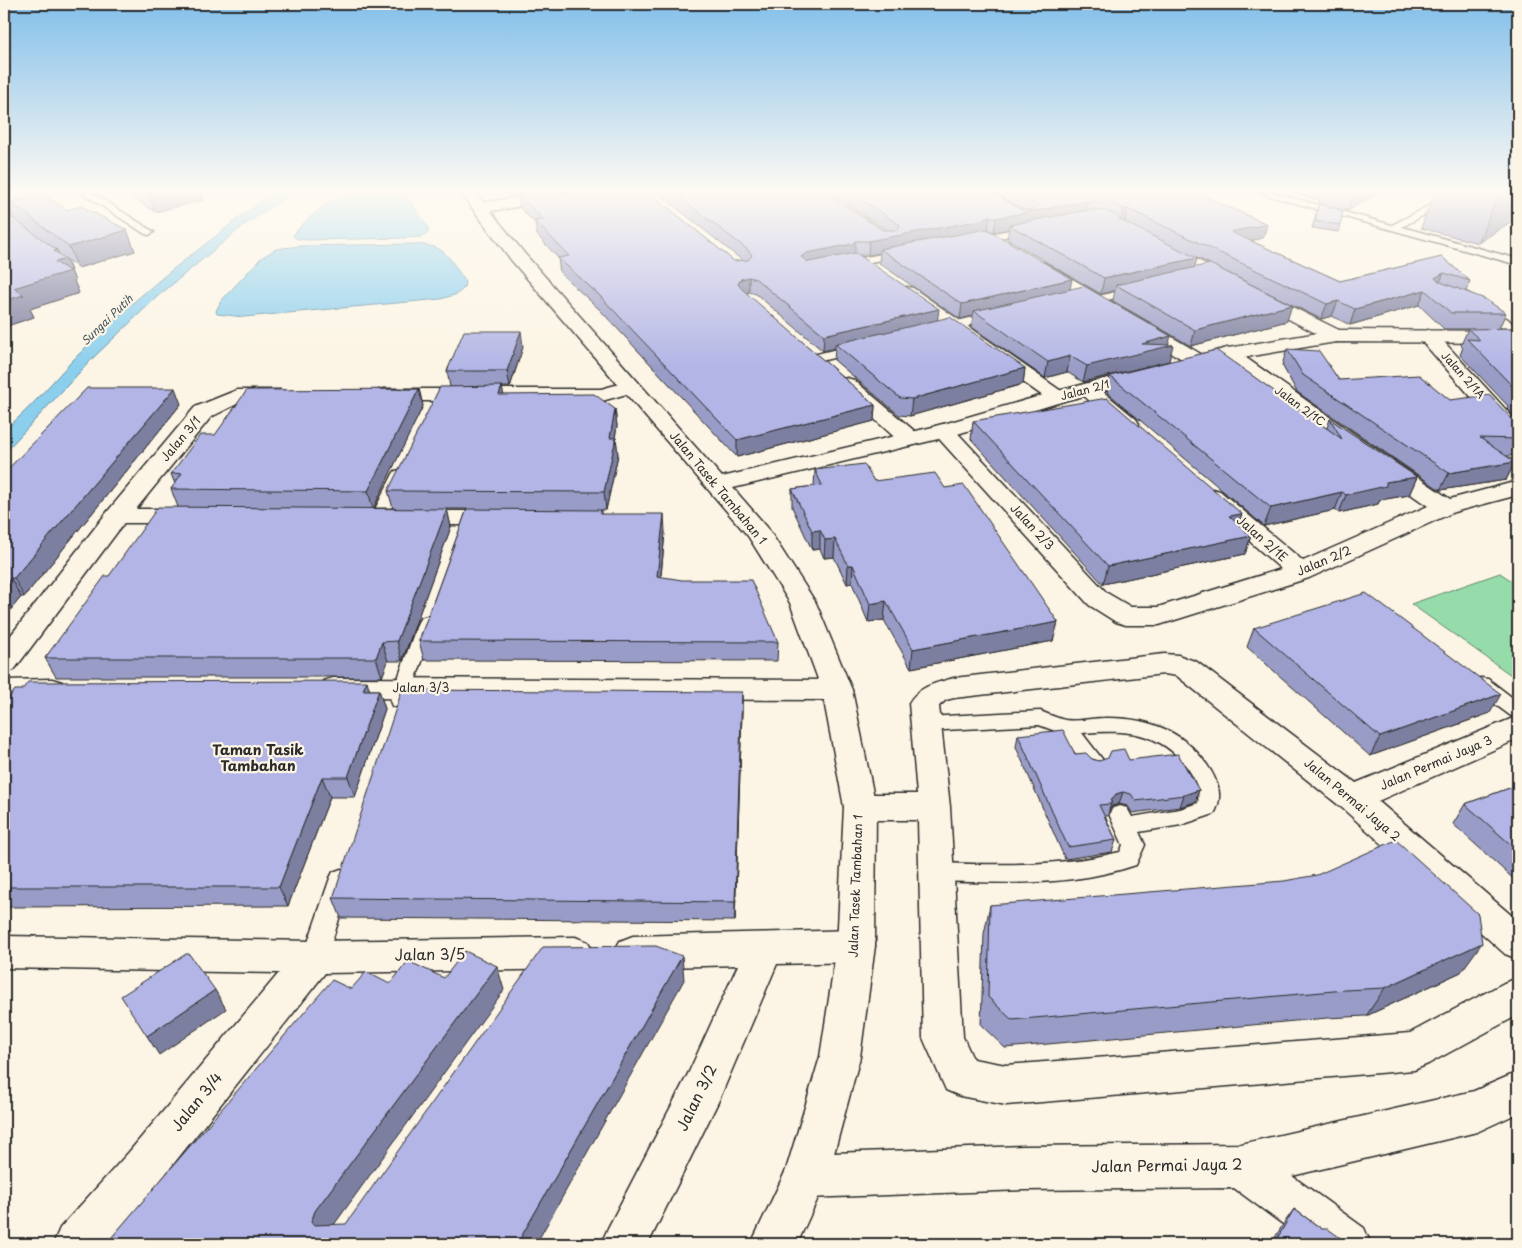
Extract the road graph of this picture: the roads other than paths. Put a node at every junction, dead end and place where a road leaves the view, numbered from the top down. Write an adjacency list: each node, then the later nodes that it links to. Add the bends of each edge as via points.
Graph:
1 (513, 251): 26 (street, Jalan Tasek Tambahan 1)
2 (913, 251): 6 (lane)
3 (1013, 251): 12 (street)
4 (1169, 251): 9 (street)
5 (1478, 251): 7 (lane)
6 (861, 261): 8 (lane); 16 (street)
7 (1518, 262)
8 (834, 266)
9 (1213, 273): 10 (lane); 18 (street)
10 (1195, 277)
11 (1149, 287): 12 (lane)
12 (1090, 298): 13 (lane); 25 (street)
13 (1067, 300)
14 (1474, 305): 20 (lane, via 1497,317)
15 (1011, 312): 16 (lane)
16 (955, 325): 17 (lane); 30 (street)
17 (928, 332)
18 (1336, 336): 19 (street, Jalan 2/1); 23 (street, Jalan 2/1)
19 (1428, 336): 20 (street, Jalan 2/1); 32 (street, Jalan 2/1A)
20 (1518, 336)
21 (802, 345): 24 (street)
22 (872, 345): 24 (lane)
23 (1228, 354): 25 (street, Jalan 2/1); 39 (street, Jalan 2/1C)
24 (817, 358): 33 (street)
25 (1199, 361): 27 (street, Jalan 2/1)
26 (630, 387): 28 (street, via 602,395 434,403); 37 (street, Jalan Tasek Tambahan 1)
27 (1088, 389): 30 (street, Jalan 2/1); 34 (street)
28 (362, 395)
29 (295, 396): 40 (street, Jalan 3/1, via 237,396 203,412)
30 (1058, 397): 31 (street, Jalan 2/1)
31 (943, 431): 33 (street, Jalan 2/1); 46 (street, Jalan 2/3, via 1098,599)
32 (1518, 436)
33 (910, 439): 37 (street, Jalan 2/1)
34 (1146, 439)
35 (405, 465): 42 (lane)
36 (1197, 483): 44 (street, Jalan 2/1E)
37 (717, 486): 53 (street, Jalan Tasek Tambahan 1, via 758,532 803,603)
38 (1518, 488): 39 (street, Jalan 2/2)
39 (1446, 507): 44 (street, Jalan 2/2)
40 (117, 516): 41 (street); 47 (street, Jalan 3/1)
41 (213, 516)
42 (370, 517): 43 (street, via 461,527)
43 (523, 518)
44 (1300, 572): 46 (street, Jalan 2/2, via 1159,616)
45 (432, 608): 51 (lane)
46 (1126, 616)
47 (4, 663)
48 (1470, 676): 54 (lane)
49 (78, 688): 52 (street)
50 (304, 688): 51 (street, Jalan 3/3)
51 (403, 688): 53 (street, Jalan 3/3); 55 (lane)
52 (4, 690)
53 (838, 690): 61 (street, Jalan Tasek Tambahan 1)
54 (1518, 711)
55 (394, 716)
56 (926, 724): 57 (lane, via 1040,718); 60 (street, Jalan Permai Jaya 2, via 924,703 936,693 954,688 1178,665 1188,669); 62 (street)
57 (1065, 727): 59 (lane); 64 (lane, via 1116,724 1139,726 1164,735 1190,756 1208,783 1207,808 1181,817 1122,820 1134,846 1128,860 1098,868 1034,875)
58 (1518, 727): 60 (street, Jalan Permai Jaya 3)
59 (1096, 764)
60 (1353, 798): 65 (street, Jalan Permai Jaya 2)
61 (860, 807): 62 (street); 66 (street, Jalan Tasek Tambahan 1)
62 (934, 807): 64 (street)
63 (345, 864): 69 (lane)
64 (936, 872): 70 (street, via 942,1038 960,1076 1006,1085 1414,1051)
65 (1518, 943)
66 (856, 946): 67 (street, Jalan 3/5); 73 (street, Jalan Tasek Tambahan 1, via 840,1057)
67 (764, 950): 69 (street, Jalan 3/5, via 536,966); 75 (street, Jalan 3/2, via 704,1086)
68 (4, 952): 69 (street, Jalan 3/5)
69 (315, 957): 74 (street, Jalan 3/4, via 144,1167)
70 (1518, 994)
71 (1518, 1092): 72 (street, Jalan Permai Jaya 2, via 1477,1111)
72 (1241, 1166): 73 (street, Jalan Permai Jaya 2, via 1024,1168); 77 (street)
73 (806, 1176): 76 (street, Jalan Tasek Tambahan 1)
74 (76, 1244)
75 (624, 1244)
76 (774, 1244)
77 (1348, 1244)

